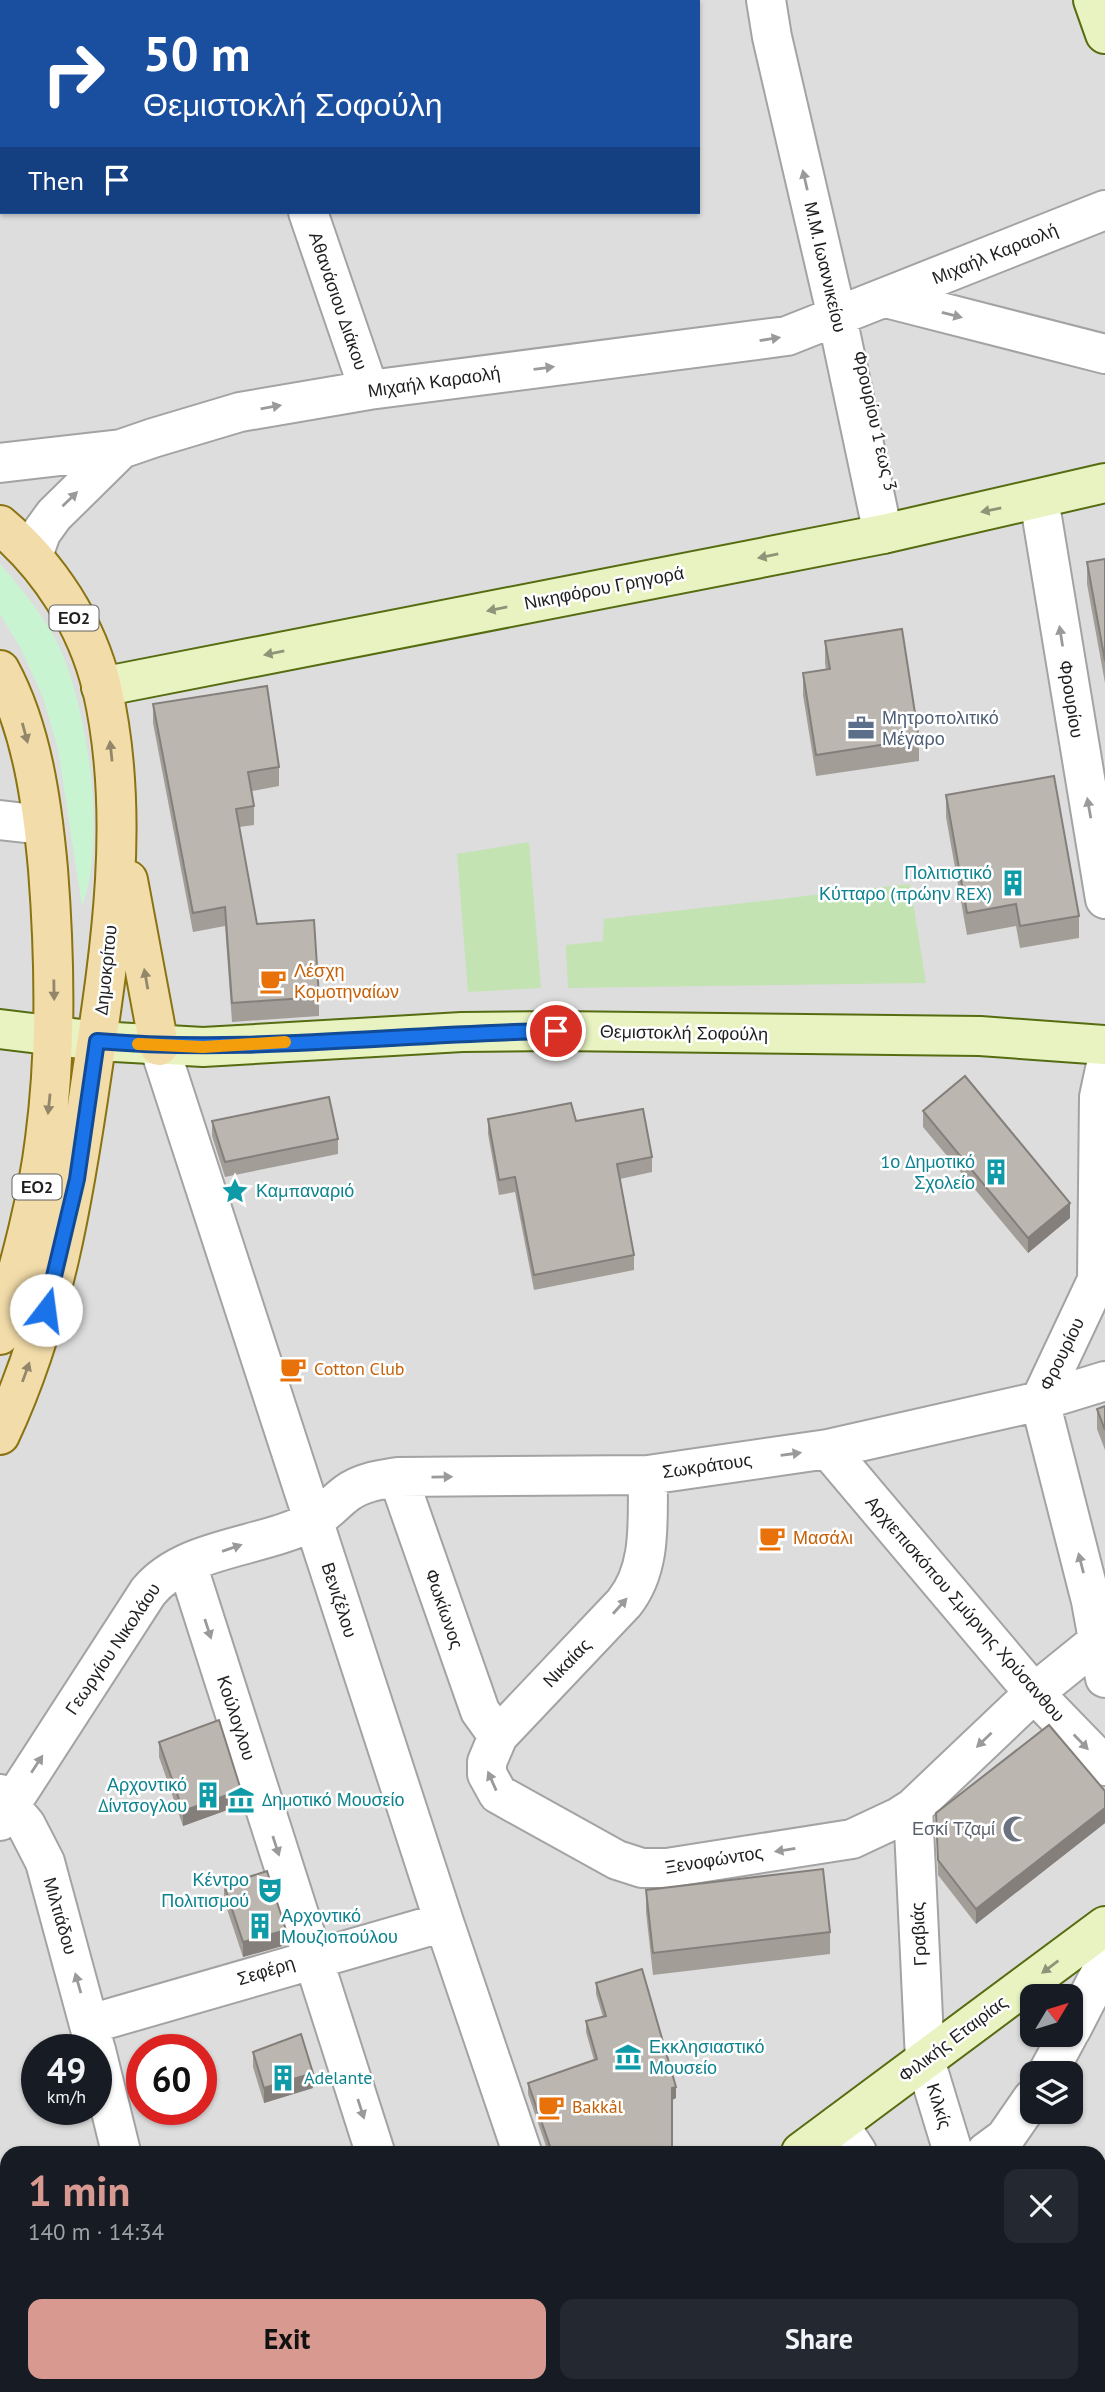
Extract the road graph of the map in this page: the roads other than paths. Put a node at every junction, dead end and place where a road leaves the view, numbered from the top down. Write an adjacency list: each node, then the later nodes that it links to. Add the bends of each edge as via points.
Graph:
1 (766, 0): 7 (street, Μ.Μ. Ιωαννικείου, one-way to 1)
2 (1093, 0): 3 (street)
3 (1105, 34)
4 (1105, 210): 6 (street, Μιχαήλ Καραολή)
5 (308, 214): 9 (street, Αθανάσιου Διάκου)
6 (886, 298): 7 (street, Μιχαήλ Καραολή); 8 (street, Μιχαήλ Καραολή, one-way to 8)
7 (844, 315): 9 (street, Μιχαήλ Καραολή, one-way to 7, via 788,336); 15 (street, Φρουρίου 1 εως 3)
8 (1105, 354)
9 (369, 390): 10 (street, Μιχαήλ Καραολή, one-way to 9, via 240,412)
10 (121, 449): 11 (street); 16 (street, Μιχαήλ Καραολή, one-way to 10, via 54,515)
11 (0, 463)
12 (1105, 483): 13 (street, Νικηφόρου Γρηγορά)
13 (1040, 499): 15 (street, Νικηφόρου Γρηγορά, one-way to 15); 22 (street, Φρουρίου, one-way to 13)
14 (0, 525): 16 (main road, Δημοκρίτου / ΕΟ2)
15 (891, 532): 18 (street, Νικηφόρου Γρηγορά, one-way to 18)
16 (33, 556): 18 (main road, Δημοκρίτου / ΕΟ2, via 88,643)
17 (0, 670): 21 (main road, ΕΟ2, one-way to 21, via 20,716)
18 (102, 687): 19 (main road, Δημοκρίτου / ΕΟ2, one-way to 18, via 112,750)
19 (115, 814): 25 (main road, Δημοκρίτου / ΕΟ2, via 114,894); 27 (main road, one-way to 19)
20 (0, 820): 21 (street)
21 (43, 825): 24 (main road, ΕΟ2, one-way to 24, via 53,945)
22 (1105, 899)
23 (0, 1029): 24 (street, Θεμιστοκλή Σοφούλη)
24 (54, 1036): 25 (street, Θεμιστοκλή Σοφούλη); 29 (main road, ΕΟ2, one-way to 29, via 34,1205)
25 (97, 1041): 27 (street, Θεμιστοκλή Σοφούλη); 32 (main road, Δημοκρίτου / ΕΟ2, one-way to 25, via 26,1373 57,1269 77,1179)
26 (1105, 1045): 27 (street, Θεμιστοκλή Σοφούλη, via 980,1036 556,1031)
27 (159, 1046): 36 (street, Βενιζέλου)
28 (1105, 1069): 31 (street, Φρουρίου, via 1099,1097 1097,1280)
29 (0, 1335)
30 (1105, 1381): 31 (street, Σωκράτους)
31 (1040, 1401): 33 (street, Σωκράτους); 38 (street, Φρουρίου, one-way to 31)
32 (0, 1434)
33 (828, 1449): 34 (street, Σωκράτους, one-way to 33); 40 (street, Αρχιεπισκόπου Σμύρνης Χρύσανθου)
34 (648, 1475): 35 (street, Σωκράτους, one-way to 34); 41 (street, Νικαίας, one-way to 34, via 638,1584 645,1562)
35 (398, 1478): 36 (street, Σωκράτους, via 355,1488); 41 (street, Φωκίωνος, via 480,1711)
36 (313, 1521): 37 (street, Γεωργίου Νικολάου, one-way to 36); 46 (street, Βενιζέλου)
37 (187, 1564): 43 (street, Γεωργίου Νικολάου, one-way to 37, via 148,1592 161,1578); 48 (street, Κούλογλου, one-way to 48)
38 (1098, 1598): 39 (street, Φρουρίου)
39 (1101, 1660): 40 (street)
40 (1034, 1693): 42 (street, Αρχιεπισκόπου Σμύρνης Χρύσανθου, one-way to 42); 44 (street, one-way to 44)
41 (498, 1736): 45 (street, Νικαίας, one-way to 41, via 491,1785 487,1762)
42 (1105, 1766)
43 (4, 1806): 51 (street, Μιλτιάδου, one-way to 43, via 45,1862 26,1825)
44 (913, 1808): 45 (street, Ξενοφώντος, one-way to 45, via 852,1839 654,1869 617,1860); 53 (street, Γραβιάς)
45 (544, 1822)
46 (444, 1922): 48 (street, Σεφέρη); 59 (street, Βενιζέλου)
47 (1105, 1926): 53 (street, Φιλικής Εταιρίας, one-way to 53)
48 (312, 1958): 52 (street, Σεφέρη); 58 (street, Κούλογλου, one-way to 58)
49 (1105, 1964): 50 (street)
50 (1083, 2007)
51 (92, 2034)
52 (112, 2034)
53 (925, 2060): 56 (street, Φιλικής Εταιρίας); 61 (street, Κιλκίς)
54 (112, 2115): 57 (street, Μιλτιάδου)
55 (1020, 2116): 62 (street)
56 (848, 2138): 60 (street, Φιλικής Εταιρίας)
57 (120, 2146)
58 (373, 2146)
59 (520, 2146)
60 (821, 2146)
61 (951, 2146)
62 (994, 2146)

